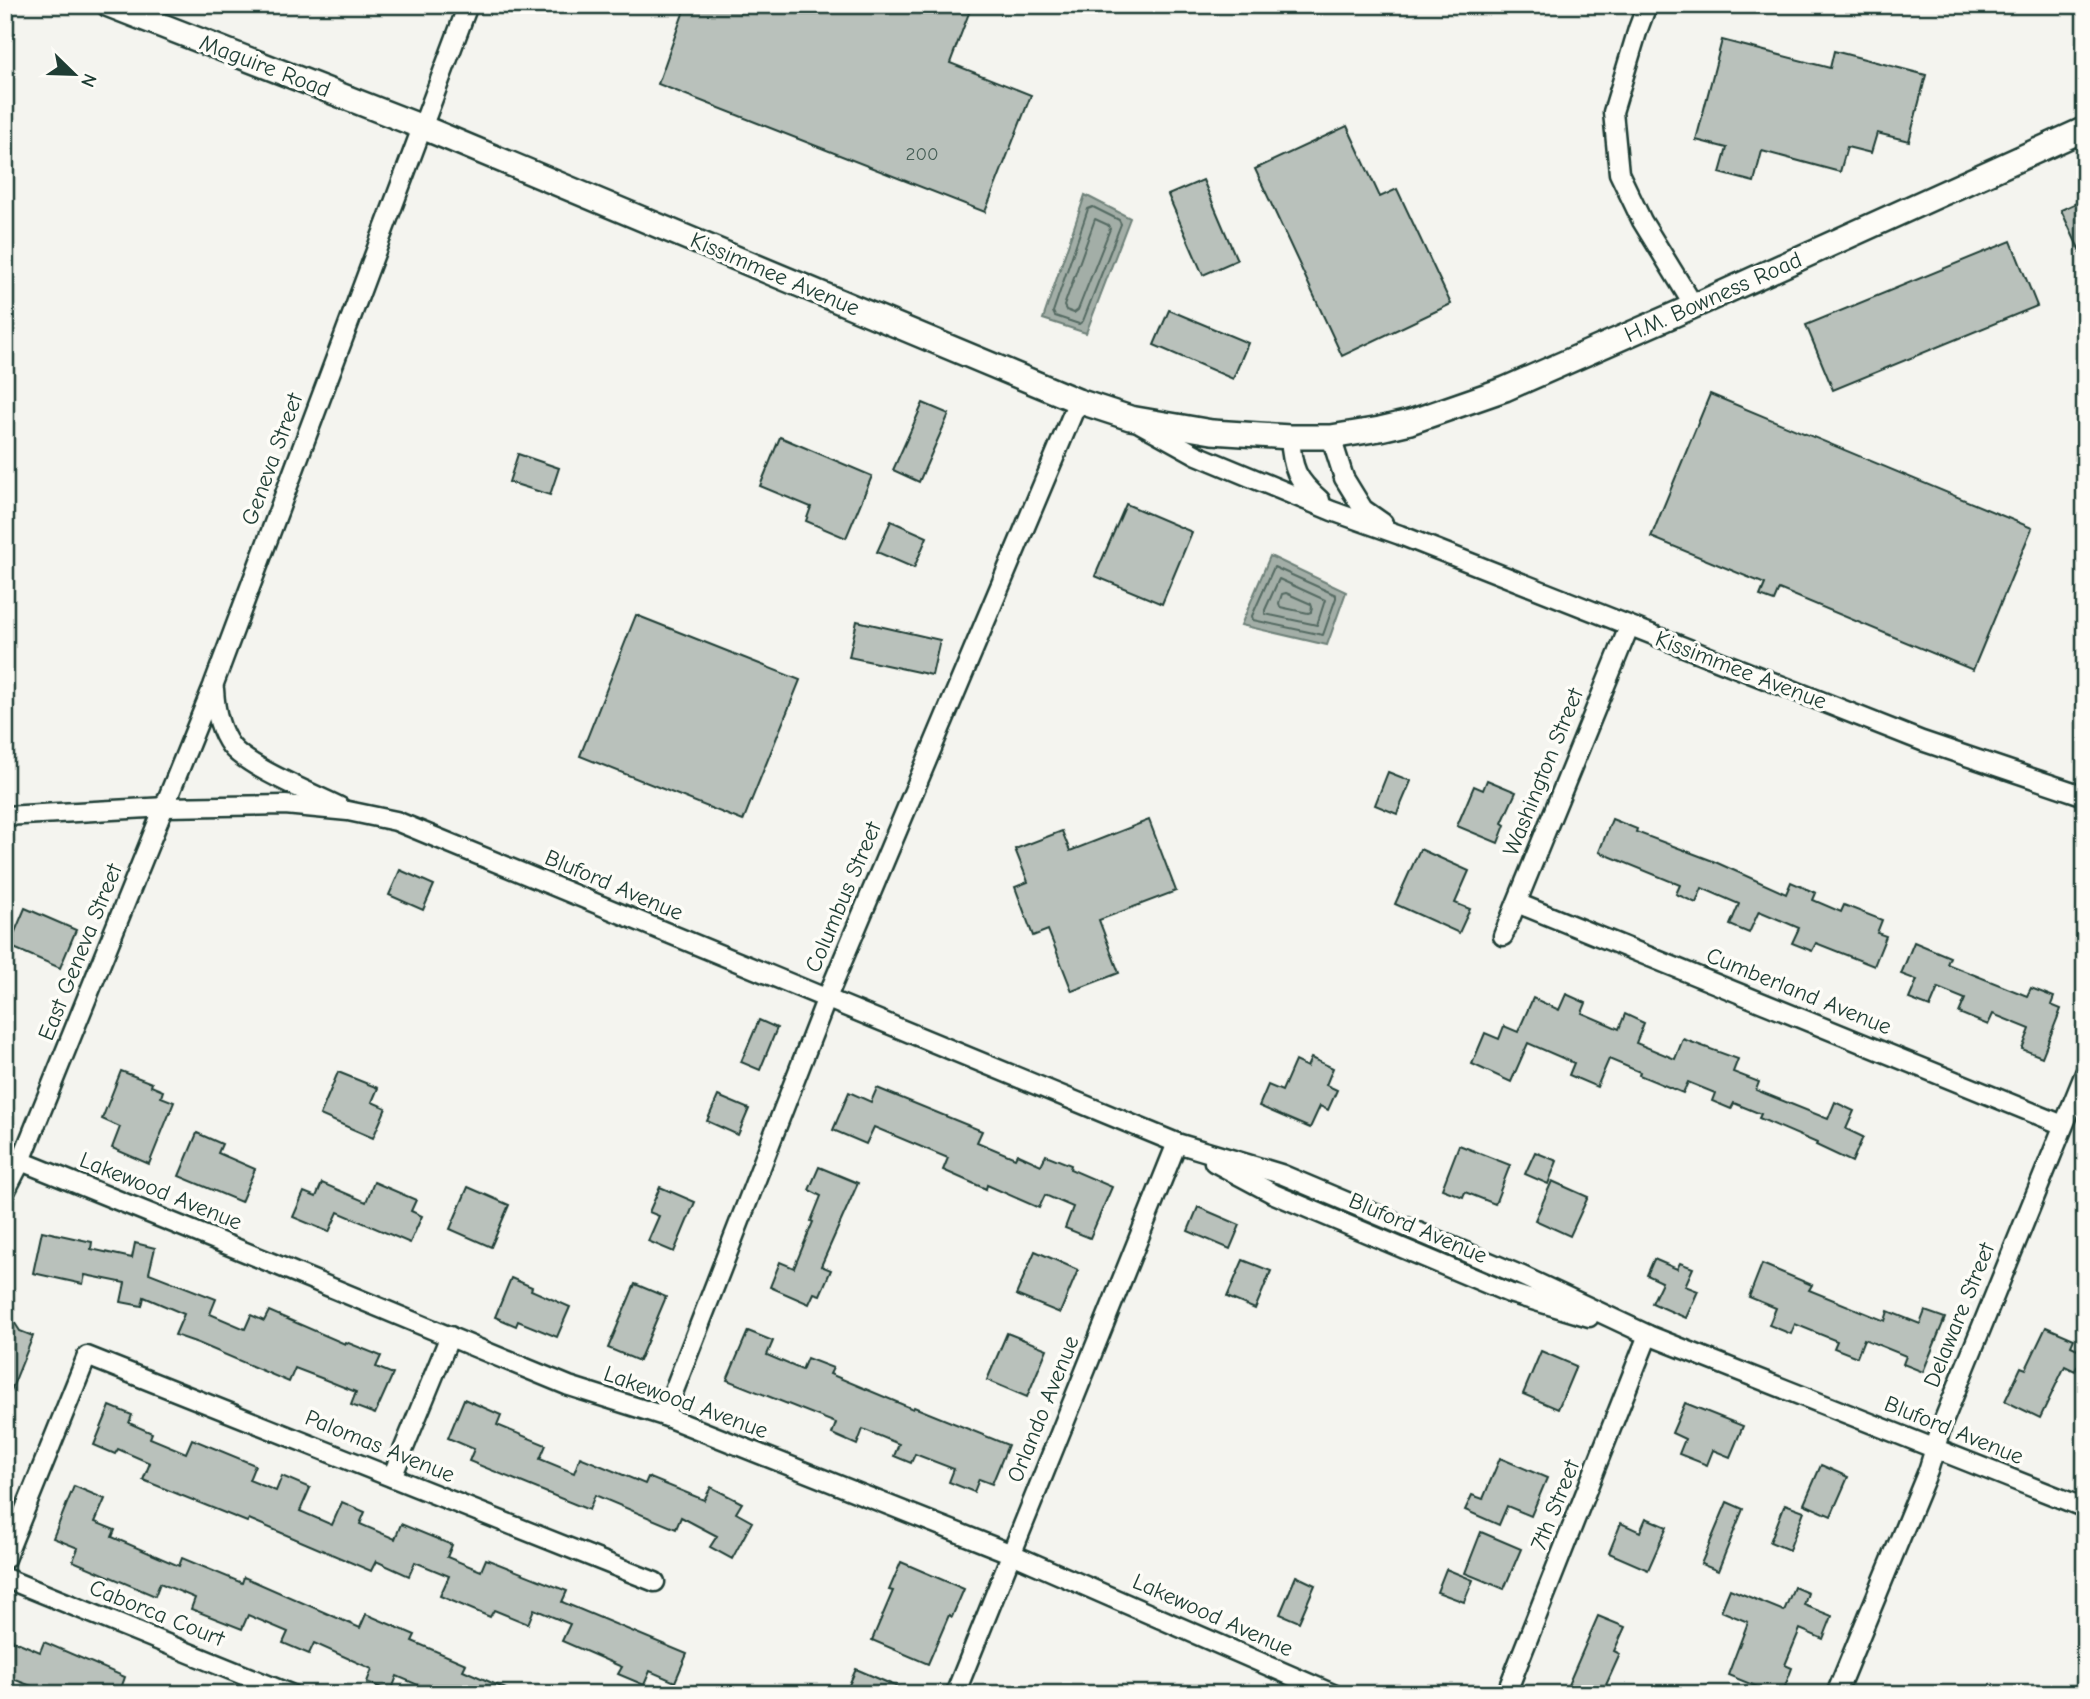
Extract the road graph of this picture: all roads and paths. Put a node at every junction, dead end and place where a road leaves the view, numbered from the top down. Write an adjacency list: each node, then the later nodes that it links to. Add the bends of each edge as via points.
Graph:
1 (109, 5): 4 (main road, Maguire Road)
2 (468, 5): 4 (street, Geneva Street)
3 (1647, 5): 6 (street, via 1612,112 1619,173 1642,221)
4 (422, 127): 7 (main road, Kissimmee Avenue); 14 (street, Geneva Street)
5 (2085, 129): 6 (main road, H.M. Bowness Road)
6 (1694, 306): 10 (main road, H.M. Bowness Road, via 1505,389 1410,422)
7 (1079, 401): 8 (main road, Kissimmee Avenue); 21 (street, Columbus Street)
8 (1130, 418): 9 (main road, Kissimmee Avenue, via 1212,432); 11 (street, Kissimmee Avenue, via 1197,455)
9 (1290, 437): 10 (main road, Kissimmee Avenue); 11 (street, via 1292,463 1305,487)
10 (1331, 437): 12 (street, Kissimmee Avenue, via 1344,478 1363,509)
11 (1332, 511): 12 (street, Kissimmee Avenue)
12 (1400, 535): 13 (street, Kissimmee Avenue)
13 (1629, 627): 15 (street, Kissimmee Avenue, via 1922,741); 19 (street, Washington Street)
14 (214, 686): 16 (street, Geneva Street); 17 (street, via 215,707 231,747 257,766)
15 (2085, 796)
16 (166, 807): 17 (street, Bluford Avenue, via 285,805); 18 (street, Bluford Avenue); 25 (street, East Geneva Street)
17 (348, 811): 21 (street, Bluford Avenue, via 396,821)
18 (5, 816)
19 (1517, 903): 20 (street, Washington Street); 23 (street, Cumberland Avenue)
20 (1503, 936)
21 (826, 1000): 24 (street, Bluford Avenue); 29 (street, Columbus Street)
22 (2085, 1073): 23 (street, Delaware Street)
23 (2063, 1125): 30 (street, Delaware Street)
24 (1177, 1143): 27 (street, Bluford Avenue, via 1281,1174 1520,1275); 33 (street, Orlando Avenue)
25 (21, 1161): 26 (street, East Geneva Street); 28 (street, Lakewood Avenue)
26 (5, 1192)
27 (1648, 1335): 30 (street, Bluford Avenue); 40 (street, 7th Street)
28 (450, 1336): 29 (street, Lakewood Avenue, via 569,1386); 31 (street)
29 (664, 1416): 33 (street, Lakewood Avenue)
30 (1935, 1449): 32 (street, Bluford Avenue); 41 (street, Delaware Street)
31 (392, 1477): 34 (street, Palomas Avenue, via 87,1356); 36 (street, Palomas Avenue)
32 (2085, 1508)
33 (1012, 1554): 38 (street, Orlando Avenue); 39 (street, Lakewood Avenue)
34 (5, 1559)
35 (5, 1578): 37 (street, Caborca Court)
36 (655, 1582)
37 (290, 1694)
38 (955, 1694)
39 (1333, 1694)
40 (1506, 1694)
41 (1836, 1694)

